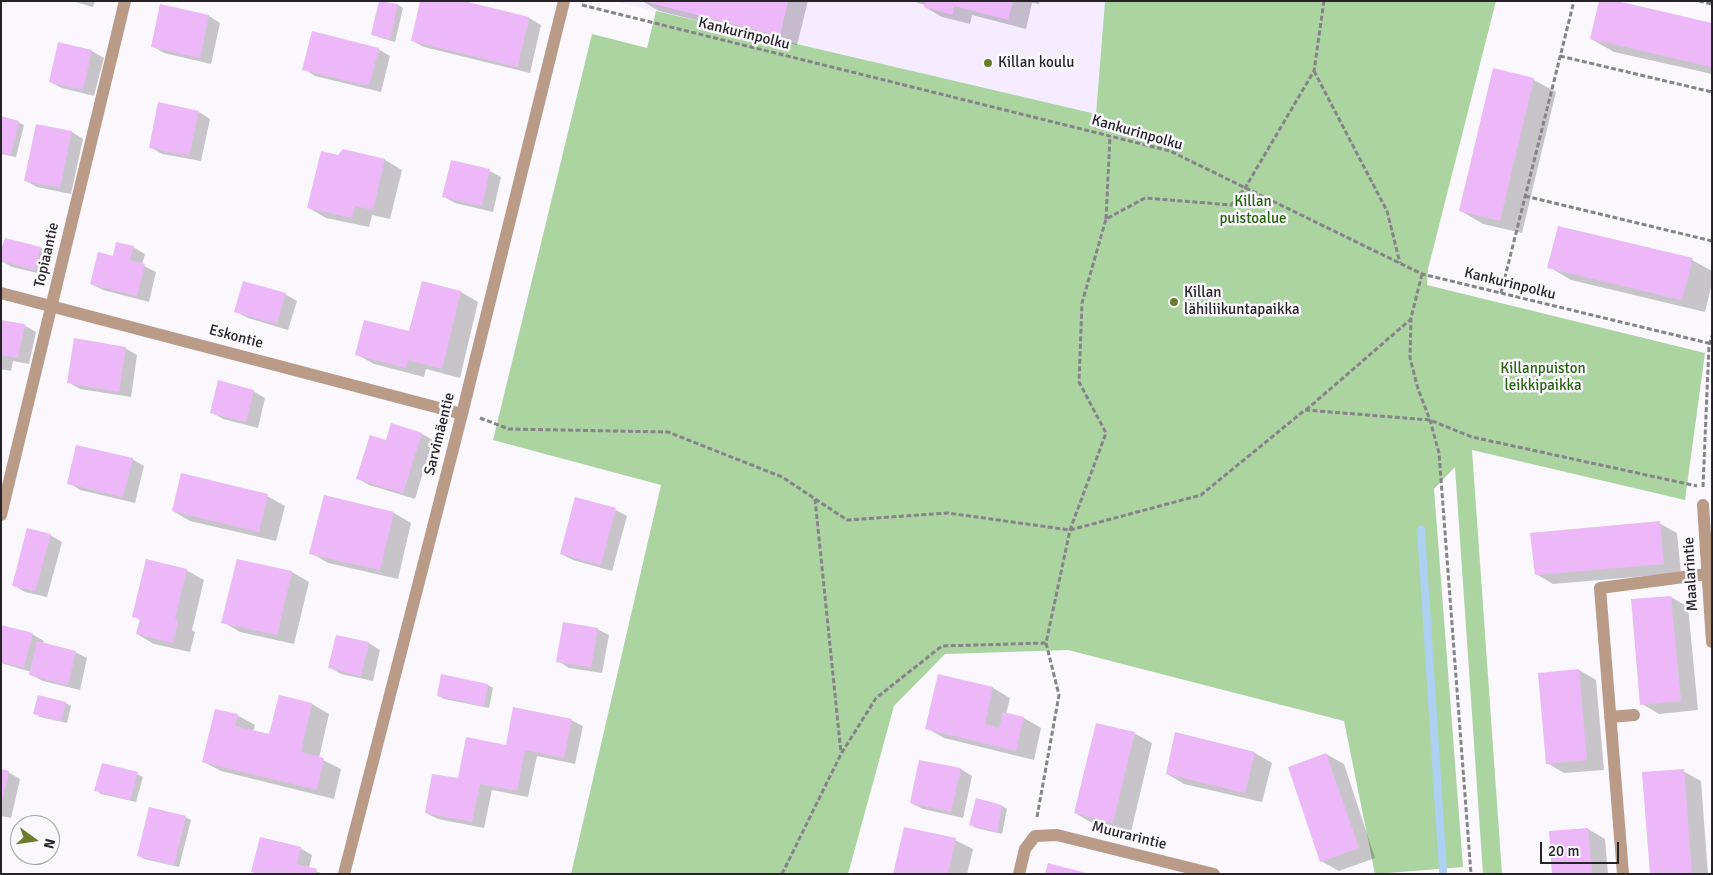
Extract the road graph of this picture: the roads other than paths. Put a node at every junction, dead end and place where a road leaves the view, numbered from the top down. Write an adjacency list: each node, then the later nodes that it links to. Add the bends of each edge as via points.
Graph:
1 (125, 1): 4 (street, Topiaantie)
2 (569, 2): 5 (street, Sarvimäentie)
3 (1, 293): 4 (street, Eskontie)
4 (52, 306): 5 (street, Eskontie); 7 (street, Topiaantie)
5 (462, 414): 12 (street, Sarvimäentie)
6 (1703, 504): 8 (street, Maalarintie)
7 (1, 515)
8 (1707, 574): 9 (street, Maalarintie); 11 (street, via 1600,588)
9 (1712, 642)
10 (1634, 715): 11 (street)
11 (1610, 717): 15 (street)
12 (344, 874)
13 (1019, 874): 14 (street, Muurarintie, via 1025,849 1035,836 1056,835)
14 (1214, 874)
15 (1623, 874)

